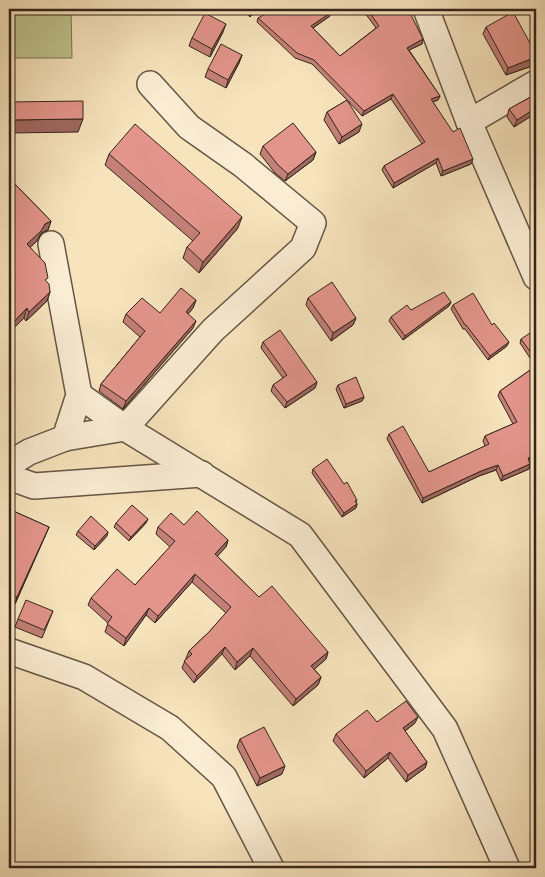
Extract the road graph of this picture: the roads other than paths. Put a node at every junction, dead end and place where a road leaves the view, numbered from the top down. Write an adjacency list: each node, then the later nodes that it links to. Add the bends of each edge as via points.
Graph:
1 (426, 9): 4 (street)
2 (536, 83): 4 (street)
3 (150, 84): 8 (street, via 189,127 243,165 313,223 303,248 214,330)
4 (469, 122): 6 (street)
5 (51, 244): 7 (street)
6 (536, 277)
7 (79, 395): 8 (street); 9 (street)
8 (125, 428): 9 (street); 11 (street)
9 (65, 438): 10 (street)
10 (9, 464)
11 (202, 474): 12 (street, via 34,486); 15 (street, via 300,535 445,729)
12 (9, 477)
13 (9, 651): 14 (street, via 84,678 170,728 224,777)
14 (271, 868)
15 (507, 868)

